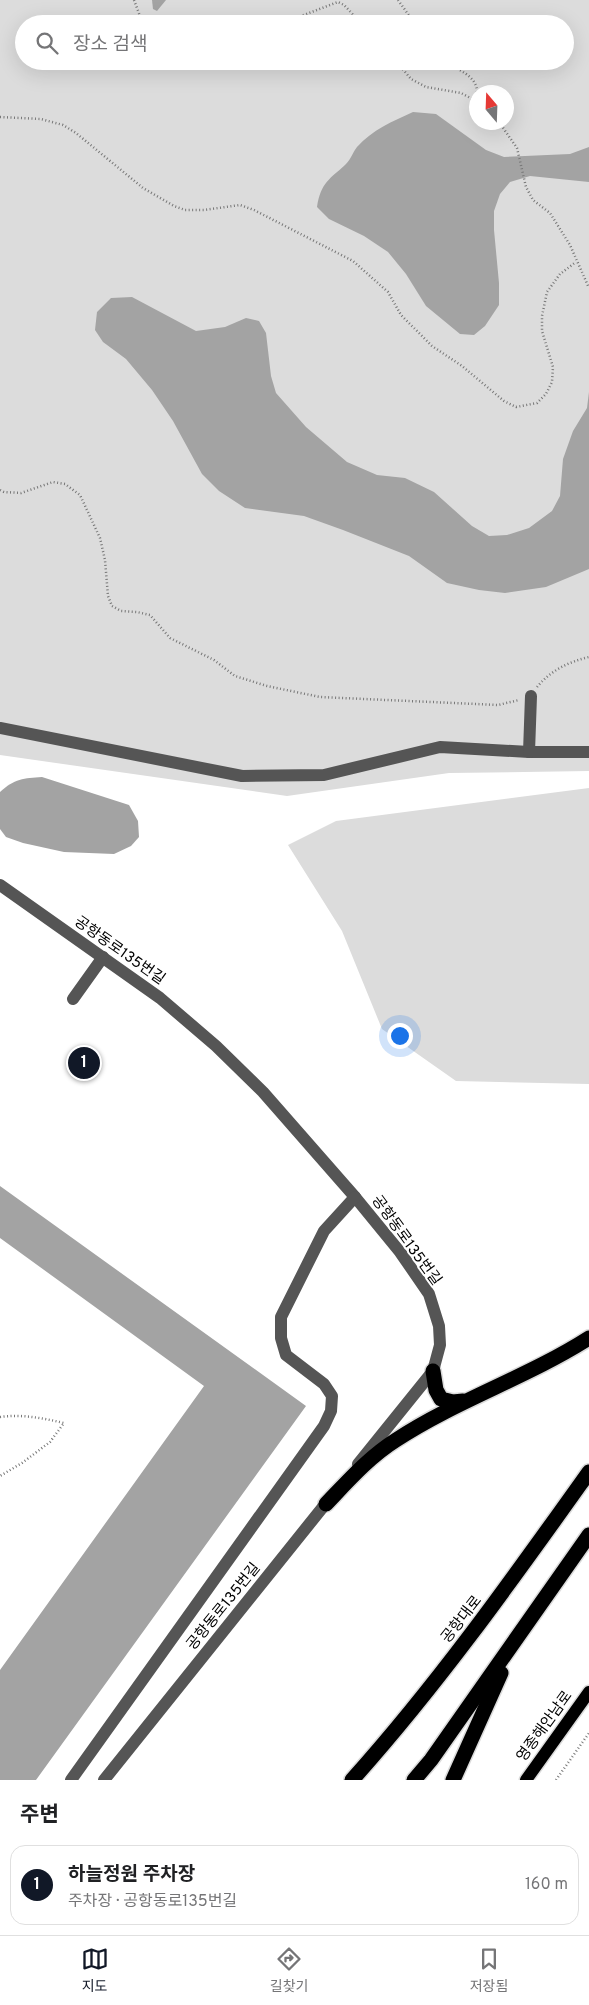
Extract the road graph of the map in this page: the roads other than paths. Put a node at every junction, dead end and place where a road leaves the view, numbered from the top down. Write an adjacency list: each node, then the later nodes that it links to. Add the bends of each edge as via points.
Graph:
1 (531, 696): 3 (street)
2 (0, 728): 3 (street, via 242,776 324,775 440,748)
3 (529, 752): 4 (street)
4 (589, 752)
5 (0, 886): 6 (street, 공항동로135번길)
6 (102, 957): 7 (street); 8 (street, 공항동로135번길, via 160,998 216,1046 263,1092)
7 (73, 999)
8 (355, 1197): 10 (street, 공항동로135번길, via 429,1294 439,1326 440,1345); 17 (street, via 324,1230 281,1317 281,1338 286,1355 324,1384 332,1396 331,1412)
9 (589, 1338): 11 (highway)
10 (434, 1371): 11 (highway, via 436,1390 441,1399 454,1402); 13 (street, 공항동로135번길)
11 (472, 1399): 13 (highway, via 395,1440)
12 (589, 1472): 19 (highway, 공항대로, via 482,1622)
13 (326, 1504): 18 (street, 공항동로135번길)
14 (589, 1535): 15 (highway)
15 (514, 1642): 20 (highway); 21 (highway)
16 (589, 1692): 22 (main road, 영종해안남로)
17 (71, 1780)
18 (104, 1780)
19 (352, 1780)
20 (414, 1780)
21 (453, 1780)
22 (526, 1780)

